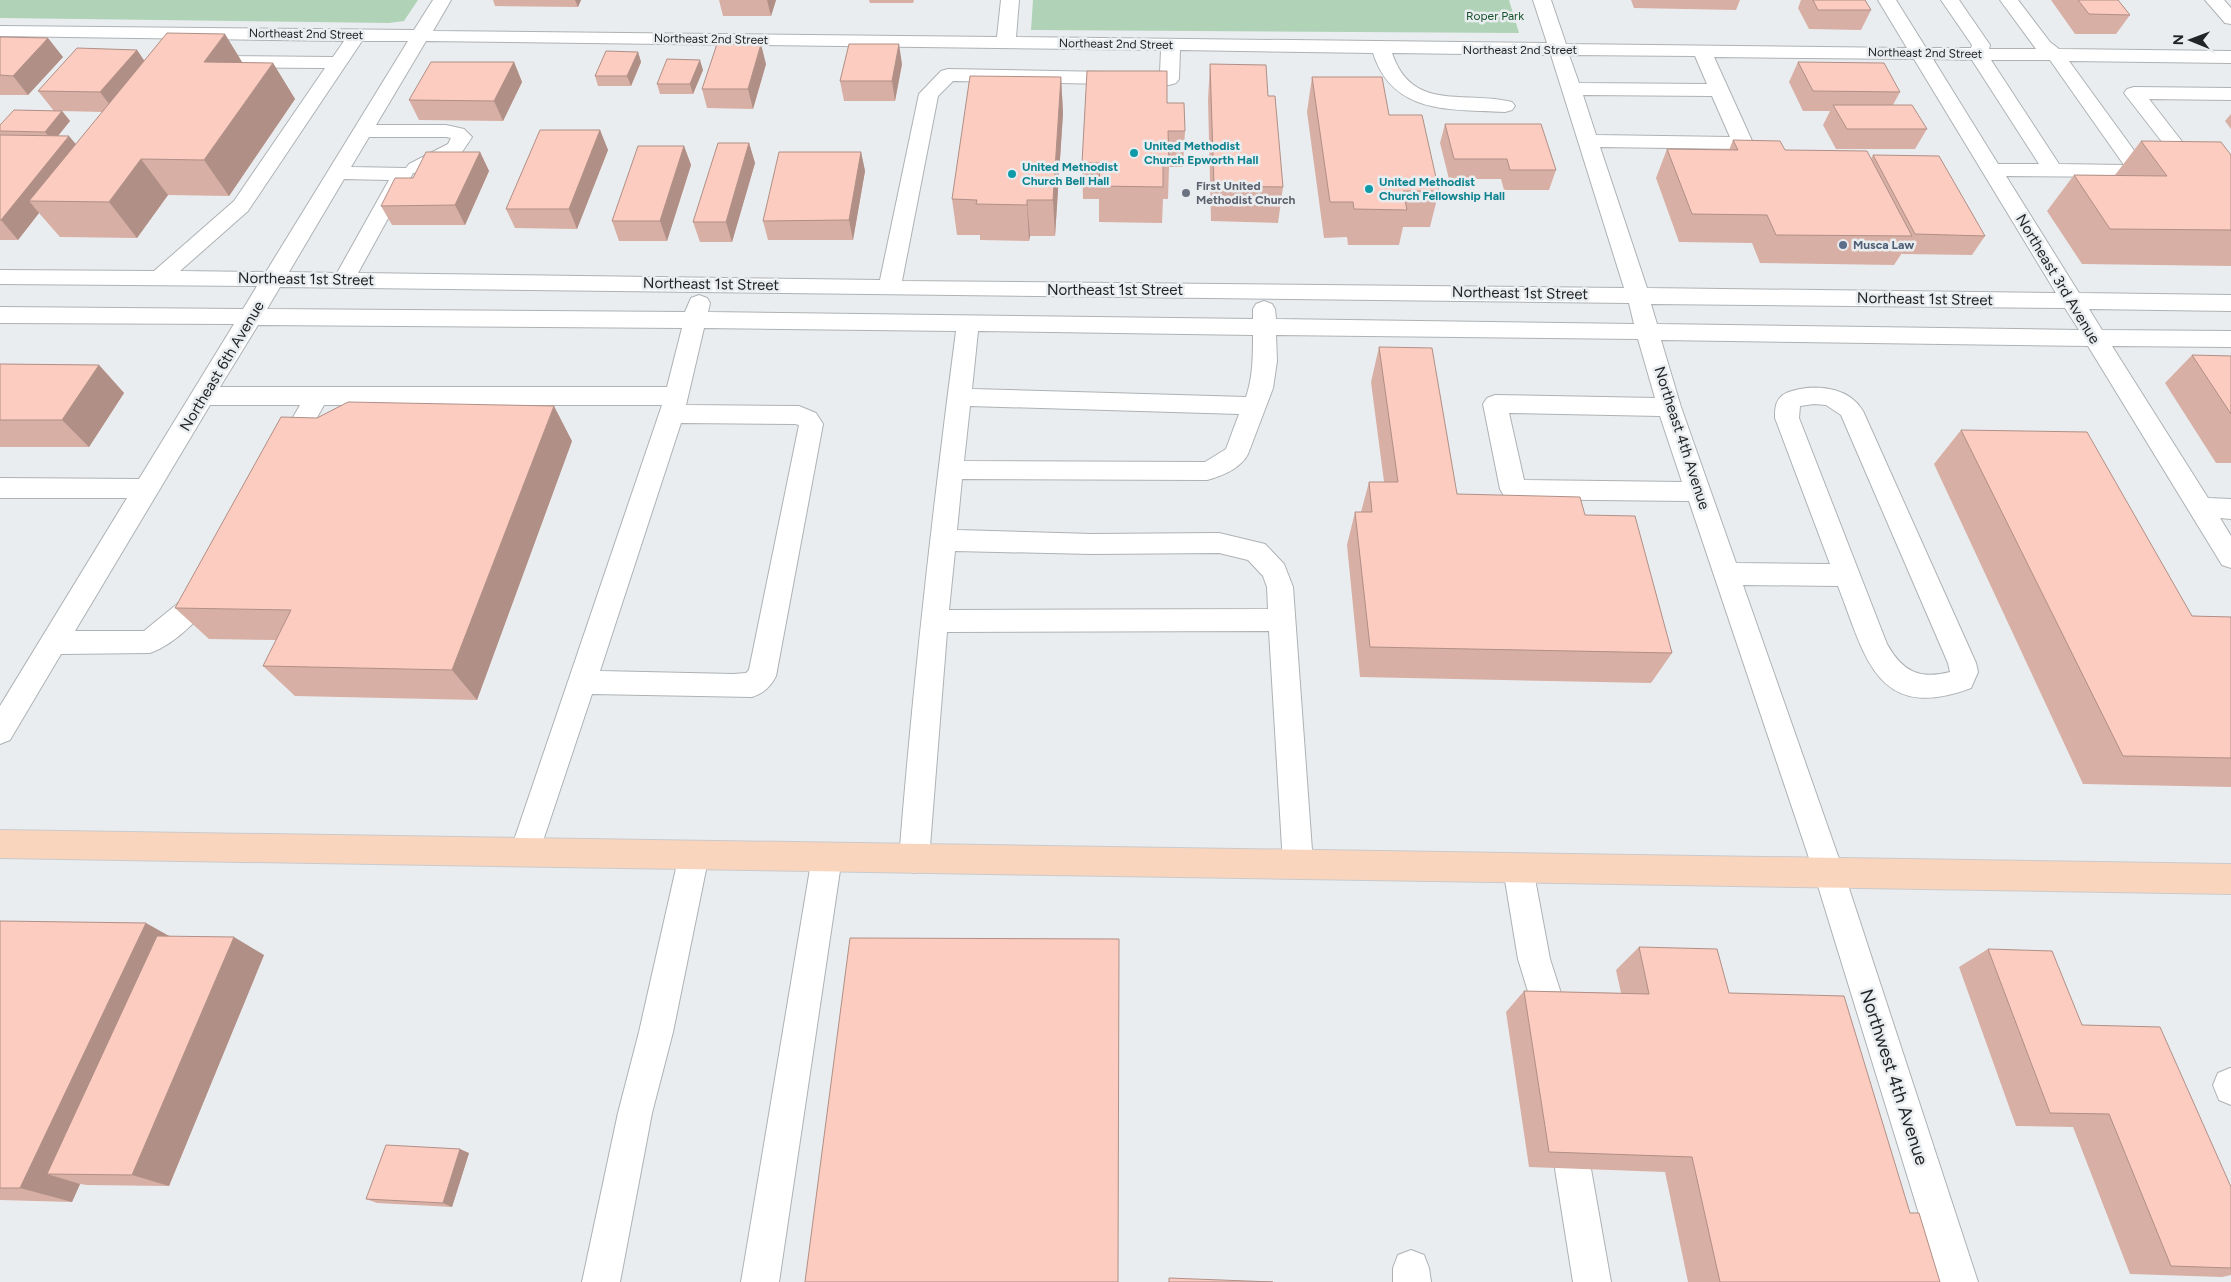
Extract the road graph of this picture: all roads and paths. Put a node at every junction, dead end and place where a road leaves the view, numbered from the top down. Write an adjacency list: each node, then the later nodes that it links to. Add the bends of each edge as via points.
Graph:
1 (442, 0): 12 (street, Northeast 6th Avenue)
2 (1010, 0): 14 (street)
3 (1542, 0): 17 (street, Northeast 4th Avenue)
4 (1887, 0): 19 (street, Northeast 3rd Avenue)
5 (1950, 0): 20 (street, via 1980,45)
6 (2009, 0): 21 (street, via 2043,46)
7 (2214, 0): 8 (street)
8 (2231, 19)
9 (0, 31): 10 (street, Northeast 2nd Street)
10 (231, 34): 11 (street, Northeast 2nd Street); 23 (street, via 210,61)
11 (357, 35): 12 (street, Northeast 2nd Street); 23 (street)
12 (421, 36): 13 (street, Northeast 2nd Street, via 454,45); 29 (street, Northeast 6th Avenue)
13 (956, 42): 14 (street, Northeast 2nd Street); 24 (street)
14 (1006, 42): 15 (street, Northeast 2nd Street)
15 (1171, 44): 16 (street, Northeast 2nd Street); 24 (street, via 1169,79)
16 (1381, 48): 17 (street, Northeast 2nd Street); 28 (street, via 1385,66 1407,92 1426,99)
17 (1557, 50): 18 (street, Northeast 2nd Street); 25 (street, Northeast 4th Avenue)
18 (1702, 51): 19 (street, Northeast 2nd Street); 26 (street)
19 (1920, 53): 20 (street, Northeast 2nd Street); 31 (street, Northeast 3rd Avenue)
20 (1978, 54): 21 (street, Northeast 2nd Street); 32 (street)
21 (2056, 55): 22 (street, Northeast 2nd Street); 32 (street, via 2139,170)
22 (2231, 57)
23 (338, 63): 37 (street, via 241,206)
24 (948, 75): 41 (street, via 929,94)
25 (1571, 89): 26 (street); 30 (street, Northeast 4th Avenue)
26 (1719, 90): 30 (street, via 1743,143)
27 (2231, 94): 33 (street, via 2134,92)
28 (1505, 106)
29 (364, 131): 34 (street, Northeast 6th Avenue); 35 (street, via 408,123 457,132 462,137 455,148)
30 (1588, 141): 43 (street, Northeast 4th Avenue)
31 (1992, 170): 32 (street); 44 (street, Northeast 3rd Avenue)
32 (2053, 170)
33 (2194, 170)
34 (338, 173): 35 (street); 38 (street, Northeast 6th Avenue)
35 (404, 174): 39 (street)
36 (0, 277): 37 (street, Northeast 1st Street)
37 (160, 278): 38 (street, Northeast 1st Street)
38 (276, 278): 39 (street, Northeast 1st Street); 47 (street, Northeast 6th Avenue)
39 (344, 279): 40 (street, Northeast 1st Street)
40 (704, 285): 41 (street, Northeast 1st Street); 48 (street)
41 (889, 288): 42 (street, Northeast 1st Street)
42 (1263, 290): 43 (street, Northeast 1st Street); 50 (street)
43 (1637, 294): 44 (street, Northeast 1st Street); 51 (street, Northeast 4th Avenue)
44 (2071, 301): 45 (street, Northeast 1st Street); 52 (street, Northeast 3rd Avenue)
45 (2231, 303)
46 (0, 315): 47 (street)
47 (252, 315): 48 (street); 54 (street, Northeast 6th Avenue)
48 (694, 320): 49 (street); 57 (street)
49 (968, 323): 50 (street); 56 (street)
50 (1266, 326): 51 (street); 58 (street, via 1262,379)
51 (1648, 332): 52 (street); 59 (street, Northeast 4th Avenue)
52 (2094, 338): 53 (street); 65 (street, Northeast 3rd Avenue)
53 (2231, 339)
54 (203, 396): 55 (street); 63 (street, Northeast 6th Avenue)
55 (317, 396): 57 (street); 61 (street)
56 (959, 397): 58 (street); 60 (street)
57 (674, 405): 75 (street); 75 (street, via 799,415 811,424 762,676 752,685 734,686)
58 (1253, 406): 60 (street, via 1236,454 1206,471)
59 (1669, 407): 64 (street, Northeast 4th Avenue); 64 (street, via 1495,404 1513,489)
60 (951, 470): 67 (street)
61 (273, 473)
62 (0, 488): 63 (street)
63 (147, 489): 74 (street, Northeast 6th Avenue)
64 (1699, 492): 70 (street, Northeast 4th Avenue)
65 (2200, 508): 66 (street); 68 (street, Northeast 3rd Avenue)
66 (2231, 509)
67 (942, 540): 72 (street, via 1219,543 1256,550 1274,571 1280,587); 73 (street)
68 (2231, 558)
69 (220, 568): 74 (street, via 192,608 150,642)
70 (1728, 574): 71 (street); 84 (street, Northeast 4th Avenue)
71 (1847, 575): 71 (street, via 1880,657 1897,678 1929,686 1948,685 1961,680 1964,672 1962,663 1851,411 1837,399 1802,396 1788,404 1787,418)
72 (1282, 620): 73 (street); 82 (street)
73 (934, 621): 81 (street)
74 (54, 642): 76 (street, Northeast 6th Avenue)
75 (584, 682): 78 (street)
76 (0, 731)
77 (0, 844): 78 (main road)
78 (525, 852): 79 (main road)
79 (694, 855): 80 (main road); 88 (street, via 635,1113)
80 (827, 857): 81 (main road); 89 (street)
81 (914, 859): 82 (main road)
82 (1298, 864): 83 (main road)
83 (1518, 868): 84 (main road); 86 (street, via 1534,960)
84 (1829, 873): 85 (main road); 91 (street, Northwest 4th Avenue)
85 (2231, 879)
86 (1550, 1012)
87 (1573, 1169): 90 (street)
88 (601, 1282)
89 (760, 1282)
90 (1592, 1282)
91 (1959, 1282)

